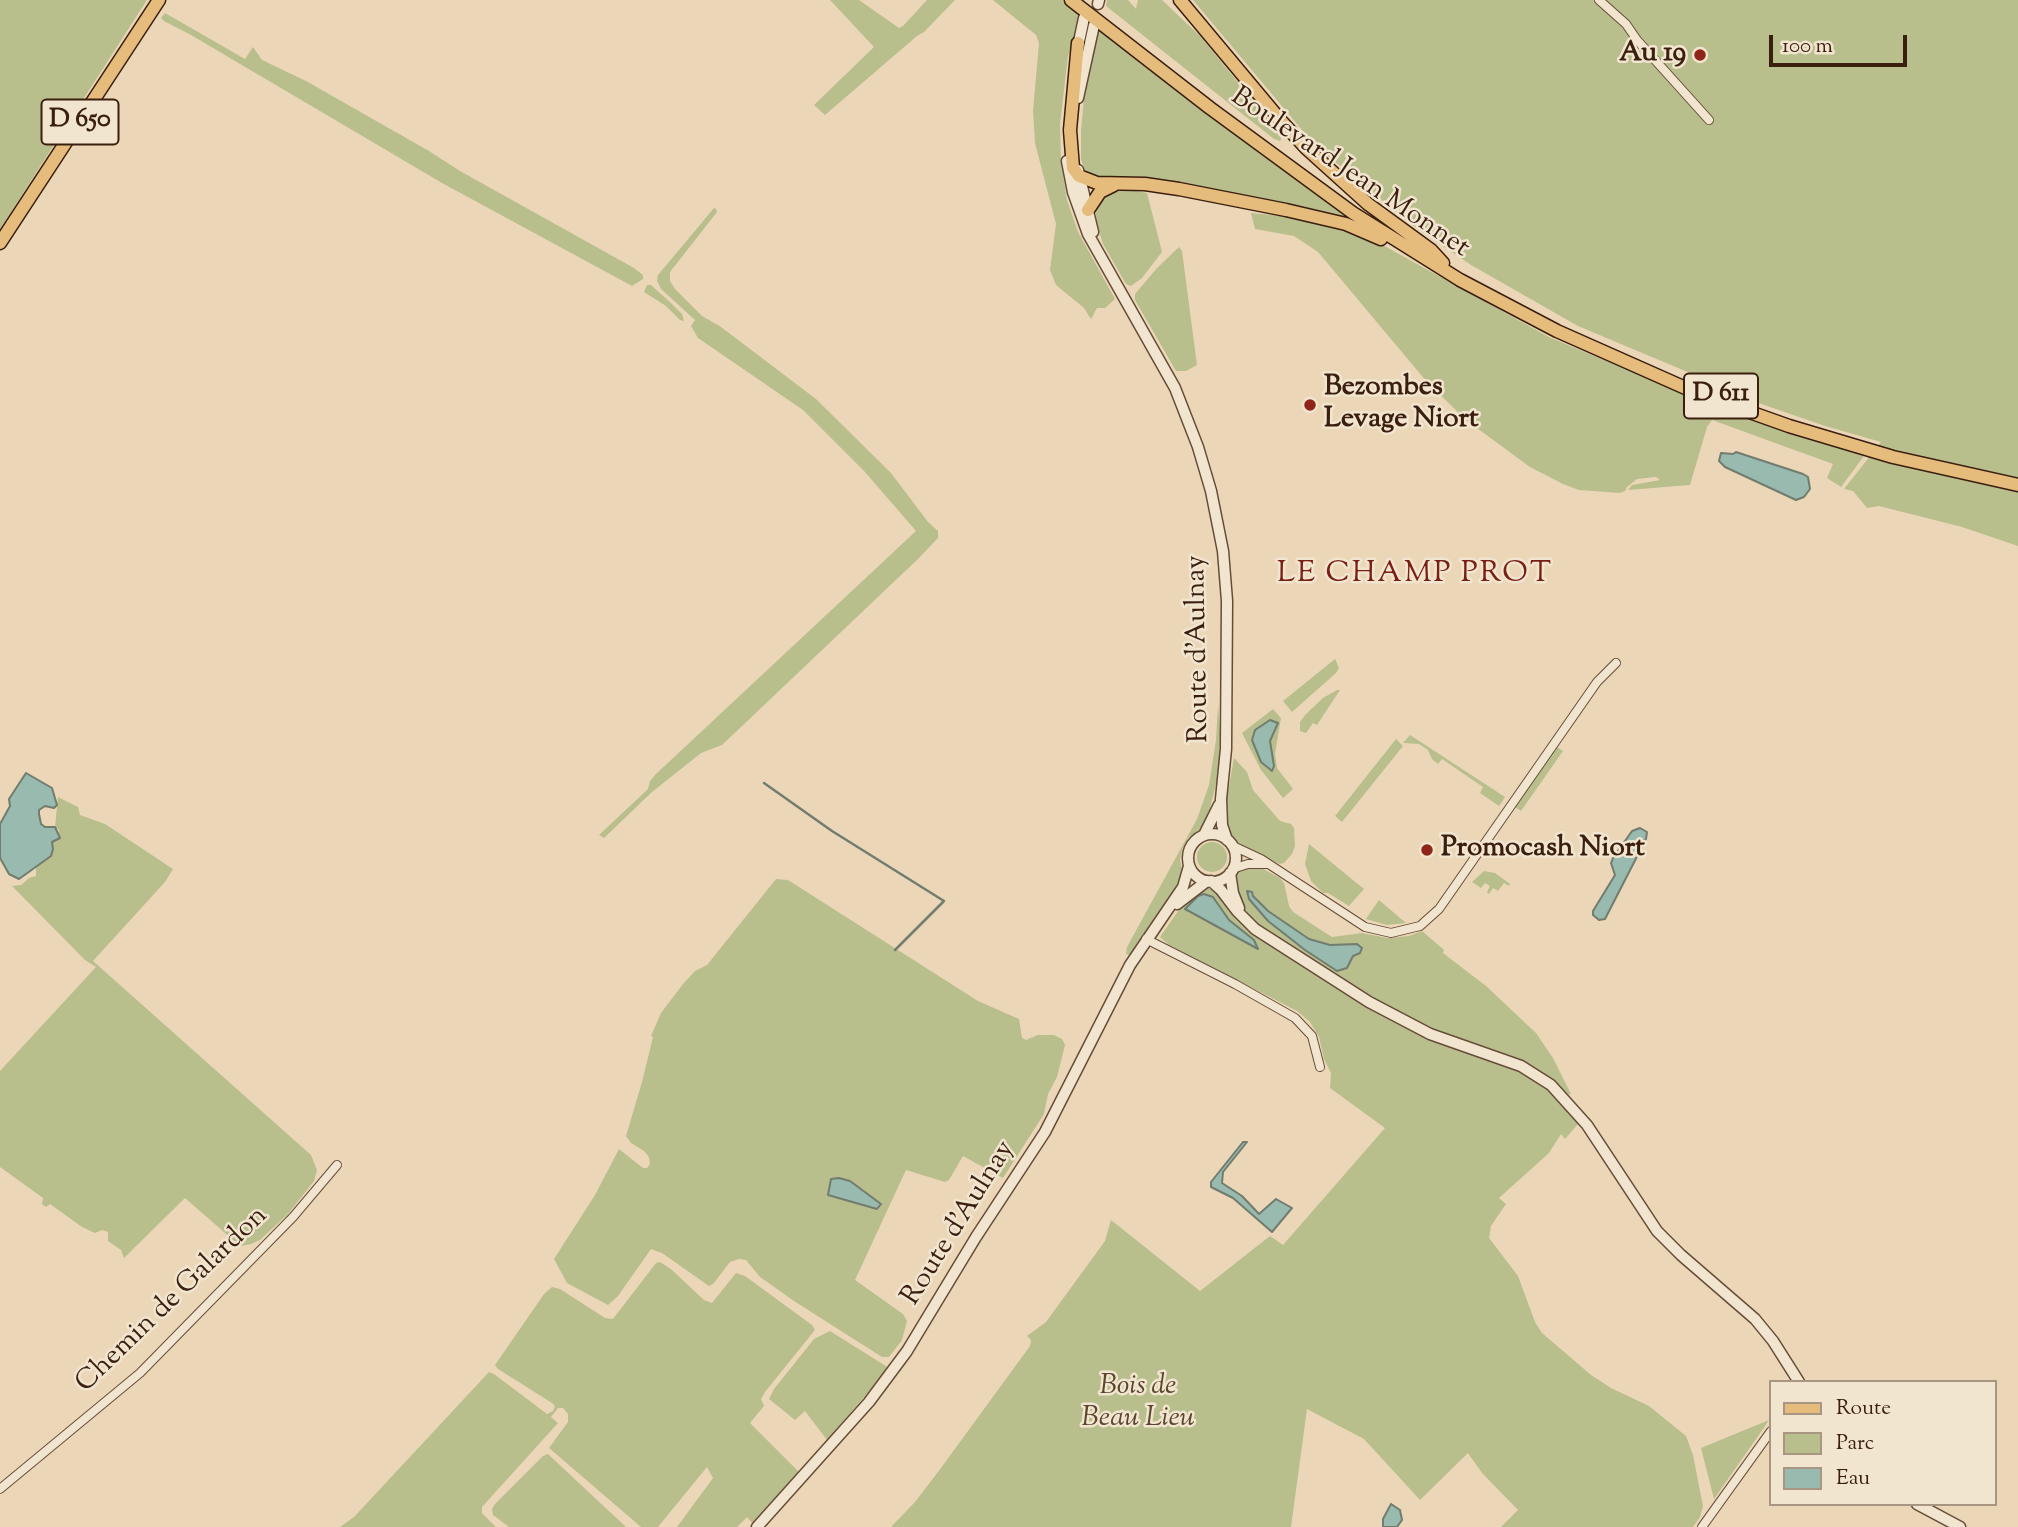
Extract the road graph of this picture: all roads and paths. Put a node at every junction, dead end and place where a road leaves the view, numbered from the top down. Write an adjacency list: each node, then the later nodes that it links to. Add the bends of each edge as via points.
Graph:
1 (159, 0): 11 (main road, D 650)
2 (1071, 0): 13 (main road, Boulevard Jean Monnet / D 611, via 1295,172 1353,213)
3 (1080, 0): 13 (main road, Boulevard Jean Monnet / D 611, via 1297,166)
4 (1180, 0): 13 (main road, via 1306,148 1368,204 1431,250)
5 (1599, 0): 7 (street, via 1626,24)
6 (1079, 43): 8 (main road, via 1070,130 1073,168); 8 (street, via 1089,22 1076,113); 12 (street, via 1066,118 1067,163 1077,206)
7 (1709, 120)
8 (1079, 176): 9 (main road); 10 (street)
9 (1117, 184): 10 (main road, via 1100,192); 13 (main road, via 1179,189 1334,221 1377,237 1424,264)
10 (1088, 210): 12 (street)
11 (0, 243)
12 (1097, 249): 17 (street, Route d'Aulnay, via 1189,419 1211,491 1225,574 1226,749)
13 (1437, 262): 14 (main road, Boulevard Jean Monnet / D 611, via 1568,330 1718,395 1877,447); 15 (main road, Boulevard Jean Monnet / D 611, via 1557,331 1699,394 1865,450)
14 (2018, 479)
15 (2018, 485)
16 (1616, 663): 20 (street, via 1597,682 1439,909 1420,926 1391,933 1365,927)
17 (1221, 799): 18 (street, Route d'Aulnay); 19 (street, Route d'Aulnay, via 1222,825)
18 (1204, 835): 19 (street, via 1214,834); 21 (street, via 1191,846)
19 (1229, 843): 20 (street); 22 (street, via 1235,855)
20 (1268, 864): 22 (street, via 1248,864)
21 (1189, 866): 23 (street); 24 (street, Route d'Aulnay, via 1183,887)
22 (1231, 871): 23 (street, via 1222,879); 25 (street, via 1233,893)
23 (1209, 881): 24 (street, Route d'Aulnay); 25 (street)
24 (1162, 918): 26 (street, Route d'Aulnay)
25 (1245, 920): 29 (street, via 1392,1015 1448,1041 1521,1066 1551,1085 1594,1134 1657,1231 1755,1319)
26 (1146, 939): 27 (street, via 1295,1018 1312,1036); 33 (street, Route d'Aulnay, via 1045,1132 907,1351 869,1402)
27 (1320, 1067)
28 (337, 1165): 31 (street, Chemin de Galardon, via 293,1217 139,1373)
29 (1798, 1380)
30 (1770, 1432): 34 (street)
31 (0, 1489)
32 (1921, 1506): 35 (street)
33 (757, 1527)
34 (1702, 1527)
35 (1960, 1527)

